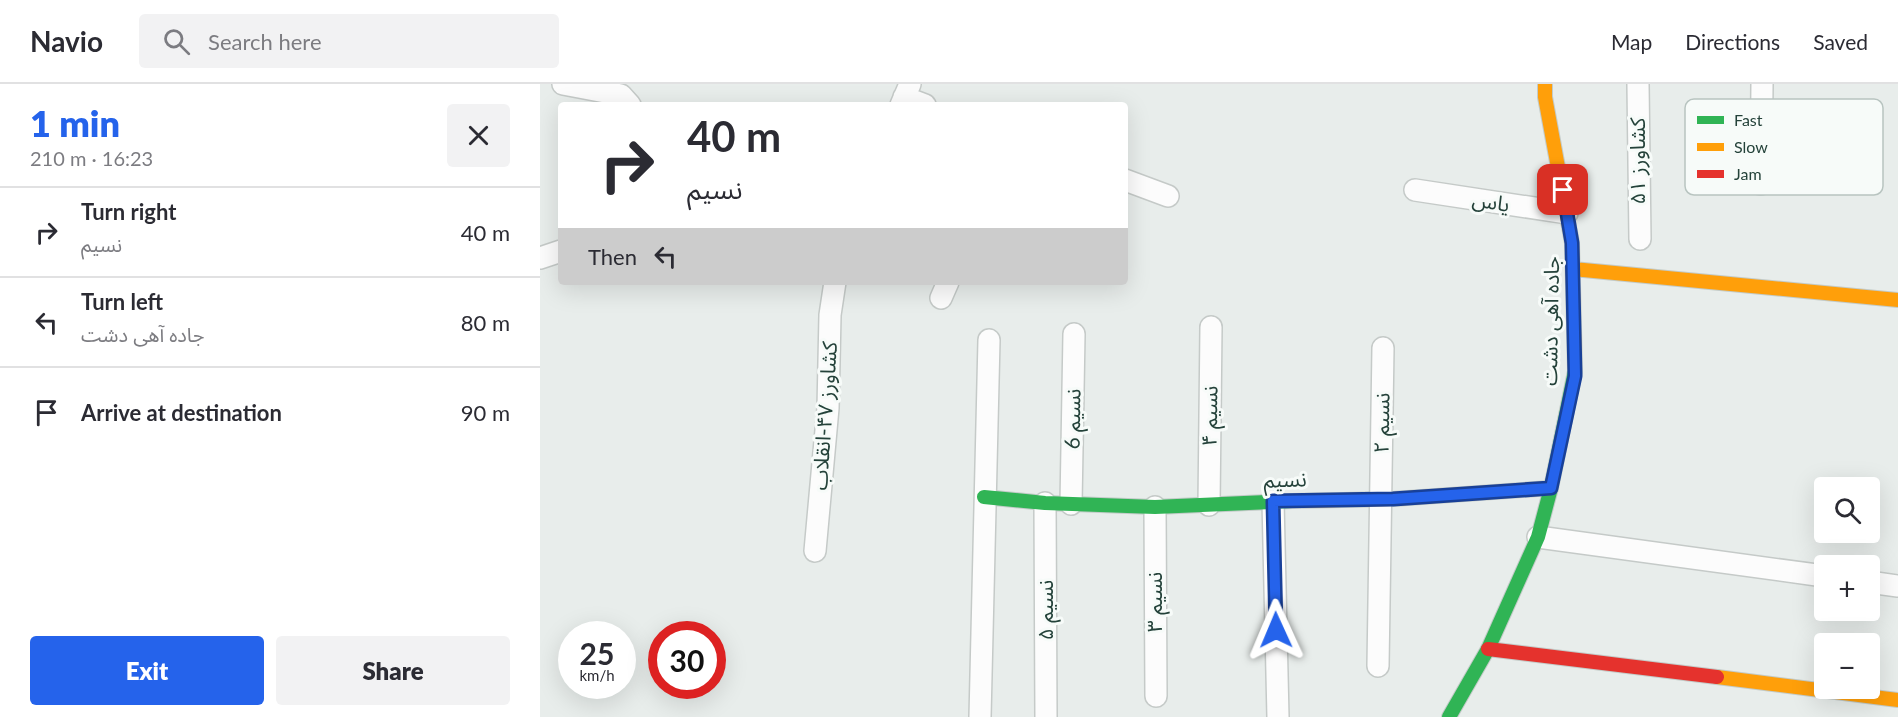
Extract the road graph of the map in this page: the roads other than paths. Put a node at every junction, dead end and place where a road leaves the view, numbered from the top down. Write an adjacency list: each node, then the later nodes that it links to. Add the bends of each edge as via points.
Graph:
1 (563, 84): 5 (street)
2 (1545, 84): 11 (street, جاده آهی دشت)
3 (1638, 84): 12 (street, کشاورز ۵۱)
4 (1762, 84): 6 (street)
5 (606, 88): 7 (street)
6 (1762, 99)
7 (627, 102)
8 (1128, 181): 10 (street)
9 (1415, 190): 11 (street, یاس)
10 (1168, 196)
11 (1567, 213): 15 (street, جاده آهی دشت)
12 (1640, 238)
13 (558, 252): 14 (street)
14 (540, 258)
15 (1573, 269): 17 (street); 22 (street, جاده آهی دشت, via 1575,376)
16 (835, 285): 31 (street, کشاورز ۴۷-انقلاب, via 830,315 828,408)
17 (1898, 300)
18 (1211, 327): 28 (street, نسیم ۴)
19 (1074, 334): 27 (street, نسیم 6)
20 (989, 340): 23 (street)
21 (1383, 348): 24 (street, نسیم ۲)
22 (1551, 488): 24 (street, نسیم); 30 (street, جاده آهی دشت)
23 (984, 497): 26 (street, نسیم); 39 (street)
24 (1380, 499): 25 (street, نسیم); 36 (street, نسیم ۲)
25 (1273, 501): 28 (street, نسیم); 41 (street)
26 (1045, 503): 27 (street, نسیم); 40 (street, نسیم ۵)
27 (1071, 504): 29 (street, نسیم)
28 (1209, 505): 29 (street, نسیم)
29 (1155, 507): 37 (street, نسیم ۳)
30 (1538, 537): 32 (street); 35 (street, جاده آهی دشت)
31 (815, 551)
32 (1814, 575)
33 (1880, 584): 34 (street)
34 (1898, 586)
35 (1488, 649): 38 (street); 42 (street, جاده آهی دشت)
36 (1378, 666)
37 (1156, 696)
38 (1898, 700)
39 (980, 717)
40 (1046, 717)
41 (1278, 717)
42 (1449, 717)

